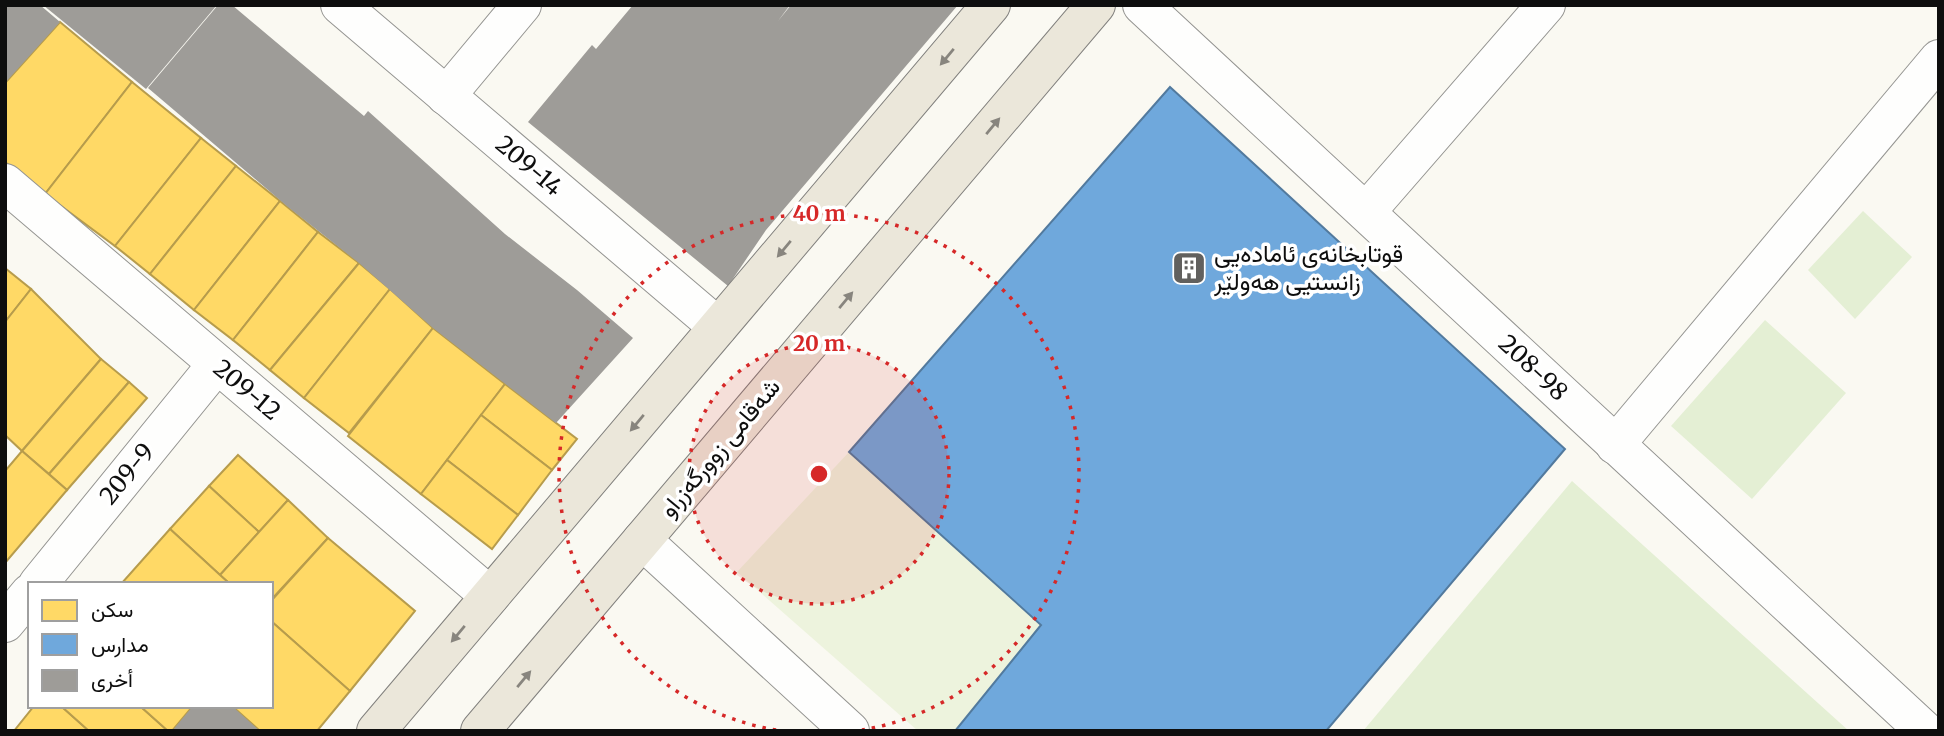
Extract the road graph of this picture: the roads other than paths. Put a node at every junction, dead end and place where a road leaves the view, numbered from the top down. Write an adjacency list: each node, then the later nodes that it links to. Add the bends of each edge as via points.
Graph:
1 (340, 5): 8 (street, 209-14)
2 (522, 5): 8 (street)
3 (991, 5): 11 (main road, one-way to 11)
4 (1096, 5): 14 (main road, شەقامی زوورگەزراو, one-way to 4)
5 (1142, 5): 10 (street, 208-98)
6 (1546, 5): 10 (street)
7 (1939, 59): 13 (street)
8 (446, 96): 11 (street, 209-14)
9 (5, 183): 12 (street, 209-12)
10 (1366, 212): 13 (street, 208-98)
11 (718, 327): 17 (main road, one-way to 17)
12 (217, 364): 15 (street, 209-9); 17 (street, 209-12)
13 (1615, 445): 22 (street, 208-98)
14 (642, 540): 20 (main road, شەقامی زوورگەزراو, one-way to 14); 21 (street)
15 (40, 582)
16 (28, 595): 18 (street)
17 (490, 596): 19 (main road, one-way to 19)
18 (5, 623)
19 (376, 731)
20 (480, 731)
21 (850, 731)
22 (1925, 731)

